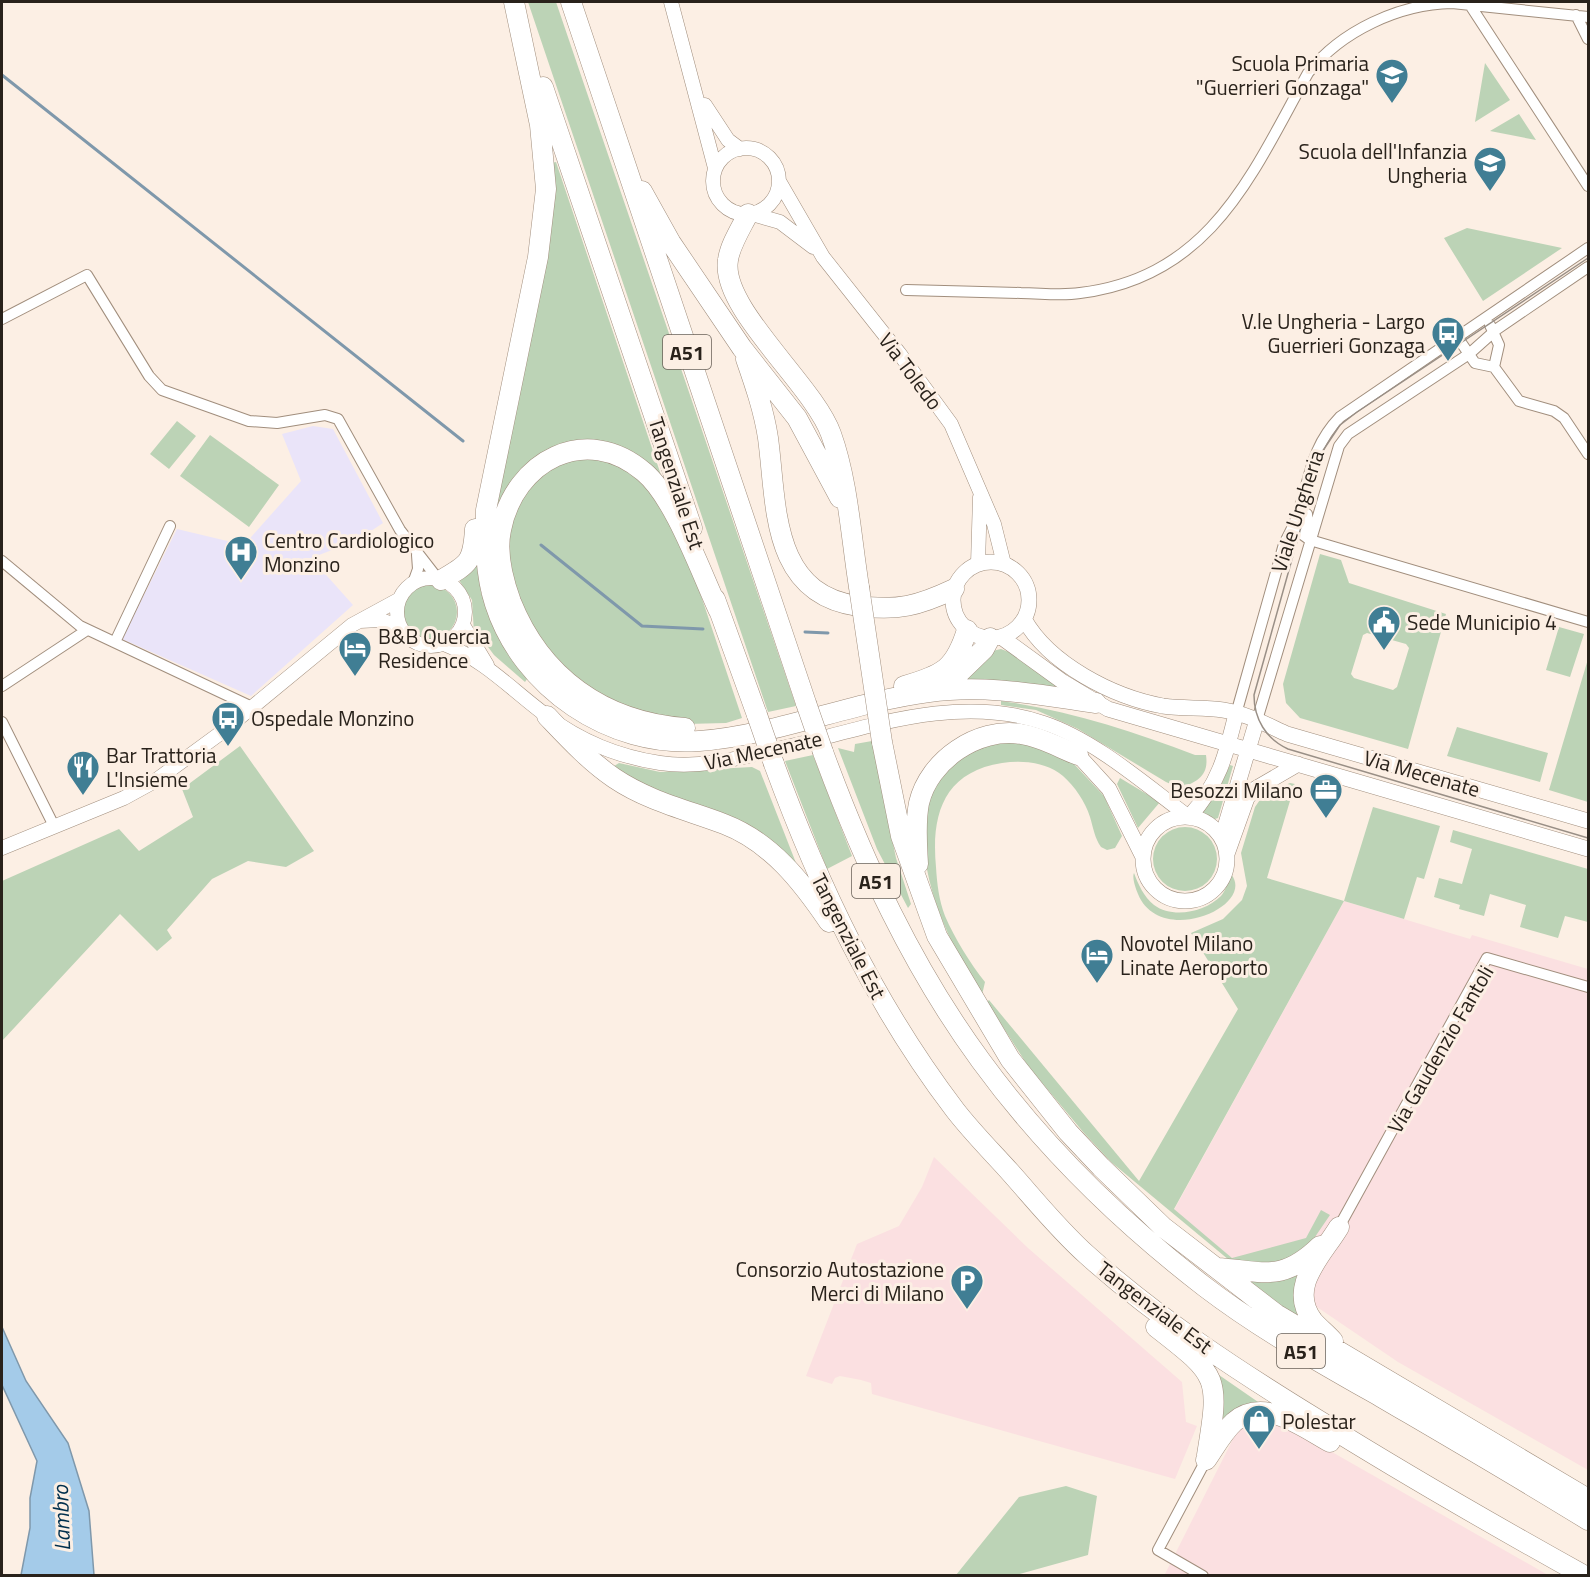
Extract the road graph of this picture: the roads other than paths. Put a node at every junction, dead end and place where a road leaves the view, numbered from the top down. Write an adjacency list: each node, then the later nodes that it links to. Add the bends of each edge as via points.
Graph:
1 (514, 2): 26 (highway, via 540,125 546,189 540,246); 43 (highway, Tangenziale Est / A51)
2 (571, 2): 10 (highway, A51)
3 (671, 2): 8 (street)
4 (1470, 5): 5 (street); 13 (street); 18 (street, via 1432,4 1396,12 1322,55 1235,201 1198,242 1161,267 1127,282 1080,294)
5 (1576, 15): 6 (street); 7 (street)
6 (1588, 17)
7 (1588, 39)
8 (695, 87): 9 (street, via 722,132); 11 (street)
9 (740, 148): 11 (street, via 725,155); 12 (street, via 766,155)
10 (628, 168): 23 (highway, via 671,243); 86 (highway, A51, bridge, via 848,819 927,978 981,1061 1073,1169 1205,1287 1303,1352)
11 (715, 168): 14 (street, via 712,183 718,200 733,212)
12 (779, 181): 14 (street, via 771,202); 16 (street)
13 (1588, 186)
14 (750, 214): 16 (street, via 780,222); 31 (highway, via 728,258 730,285 741,308 802,384 831,432 843,474)
15 (1588, 248): 20 (street, Viale Ungheria)
16 (823, 257): 30 (street, Via Toledo, via 951,424)
17 (1588, 267): 21 (street, Viale Ungheria)
18 (906, 290)
19 (2, 319): 35 (street, via 87,275 162,390 249,421 278,423 325,415 338,419)
20 (1486, 319): 21 (street); 22 (street, Viale Ungheria)
21 (1494, 331): 24 (street, Viale Ungheria); 25 (street, via 1499,345)
22 (1458, 338): 24 (street); 27 (street, Viale Ungheria)
23 (742, 348): 31 (highway, via 797,418); 41 (highway, via 762,410 779,536 800,574 829,596 847,604 875,608 906,608)
24 (1469, 354): 25 (street, via 1475,363); 28 (street, Viale Ungheria)
25 (1494, 367): 29 (street, via 1519,400 1564,418)
26 (514, 380): 39 (highway, via 504,394 492,434 472,556 463,568); 56 (highway, via 486,510 487,571 495,605 510,638 530,668 575,708 629,733 696,741 732,737)
27 (1333, 424): 28 (street); 32 (street, Viale Ungheria, via 1317,446)
28 (1348, 434): 34 (street, Viale Ungheria, via 1337,452)
29 (1588, 454)
30 (981, 495): 37 (street); 38 (street, Via Toledo, via 994,524)
31 (847, 513): 76 (highway, bridge, via 891,793)
32 (1296, 521): 34 (street, via 1303,536); 60 (street, Viale Ungheria, via 1284,544)
33 (170, 526): 52 (street)
34 (1310, 540): 46 (street); 62 (street, Viale Ungheria)
35 (417, 555): 39 (street); 40 (street)
36 (2, 561): 49 (street)
37 (978, 564): 38 (main road); 41 (main road, via 963,574)
38 (1004, 564): 44 (main road, via 1017,572 1026,585 1029,604)
39 (440, 579): 40 (street); 47 (street, via 462,598)
40 (413, 583): 42 (street)
41 (954, 589): 50 (main road, via 955,614)
42 (398, 600): 45 (street); 48 (street)
43 (719, 612): 50 (highway, via 660,490 626,459 591,449 574,450 538,465 514,495 500,532 500,550 508,594 519,622 533,646 570,686 625,715 666,727 715,729 884,692 930,678 951,665 959,656); 78 (highway, Tangenziale Est / A51, bridge, via 800,835)
44 (1024, 619): 51 (main road, via 1010,633); 60 (main road, Via Mecenate, via 1041,645 1088,678 1162,706)
45 (360, 621): 48 (street, via 380,620); 58 (street)
46 (1588, 622)
47 (463, 625): 53 (street); 54 (street, Via Mecenate)
48 (399, 626): 53 (street, via 406,637 418,644)
49 (87, 630): 52 (street); 55 (street)
50 (967, 630): 51 (main road, Via Mecenate)
51 (996, 637): 56 (highway, via 960,673); 57 (main road, Via Mecenate)
52 (115, 642): 58 (street)
53 (444, 644): 54 (street, Via Mecenate)
54 (487, 665): 61 (street, Via Mecenate)
55 (2, 686)
56 (929, 692): 57 (highway, via 990,688)
57 (1096, 703): 64 (main road, Via Mecenate)
58 (252, 707): 70 (street, via 155,781)
59 (994, 713): 61 (street, Via Mecenate, via 921,715 730,760 683,765 635,758 606,748); 66 (street, Via Mecenate, via 1044,733); 68 (street, Via Mecenate, via 1024,717 1063,731)
60 (1236, 714): 62 (main road, Via Mecenate); 64 (main road)
61 (547, 716): 78 (highway, via 587,757 615,778 668,806 726,824 780,860 801,881)
62 (1257, 720): 65 (main road); 69 (main road, Via Mecenate, via 1287,734)
63 (2, 722): 70 (street)
64 (1228, 744): 65 (main road, Via Mecenate); 68 (main road, via 1215,782)
65 (1247, 750): 67 (main road, Via Mecenate); 71 (main road)
66 (1078, 755): 75 (main road, Via Mecenate, via 1109,789); 76 (highway, via 1032,736 1006,733 967,744 952,753 928,780 919,803)
67 (1298, 764): 73 (main road, Via Mecenate); 74 (main road, Via Mecenate, via 1255,789 1247,798)
68 (1189, 817): 71 (main road, Via Mecenate, via 1208,823); 75 (main road, via 1173,818 1155,829 1146,842)
69 (1588, 821)
70 (54, 826): 72 (street)
71 (1222, 837): 74 (main road)
72 (2, 848)
73 (1588, 849)
74 (1227, 854): 75 (main road, Via Mecenate, via 1226,870 1216,888 1188,901 1172,899 1154,888 1145,873)
75 (1143, 857)
76 (917, 882): 81 (highway, via 937,936 988,1025 1024,1078 1068,1132 1135,1202)
77 (1588, 987): 79 (street, Via Gaudenzio Fantoli, via 1487,958)
78 (883, 1003): 80 (highway, Tangenziale Est / A51, via 956,1111)
79 (1339, 1227): 81 (highway, via 1307,1258 1290,1268 1258,1274); 82 (highway, via 1305,1280 1302,1297 1314,1322)
80 (1086, 1254): 83 (highway, via 1100,1279 1193,1356 1208,1374 1215,1400); 84 (highway, Tangenziale Est / A51, via 1158,1313 1246,1376)
81 (1214, 1267): 82 (highway, via 1275,1314)
82 (1346, 1356): 85 (highway)
83 (1206, 1460): 84 (highway, via 1238,1419 1252,1413 1268,1413 1288,1419 1381,1472); 87 (street, via 1158,1550)
84 (1437, 1494): 88 (highway, Tangenziale Est / A51)
85 (1588, 1499)
86 (1588, 1520)
87 (1203, 1575)
88 (1585, 1575)

